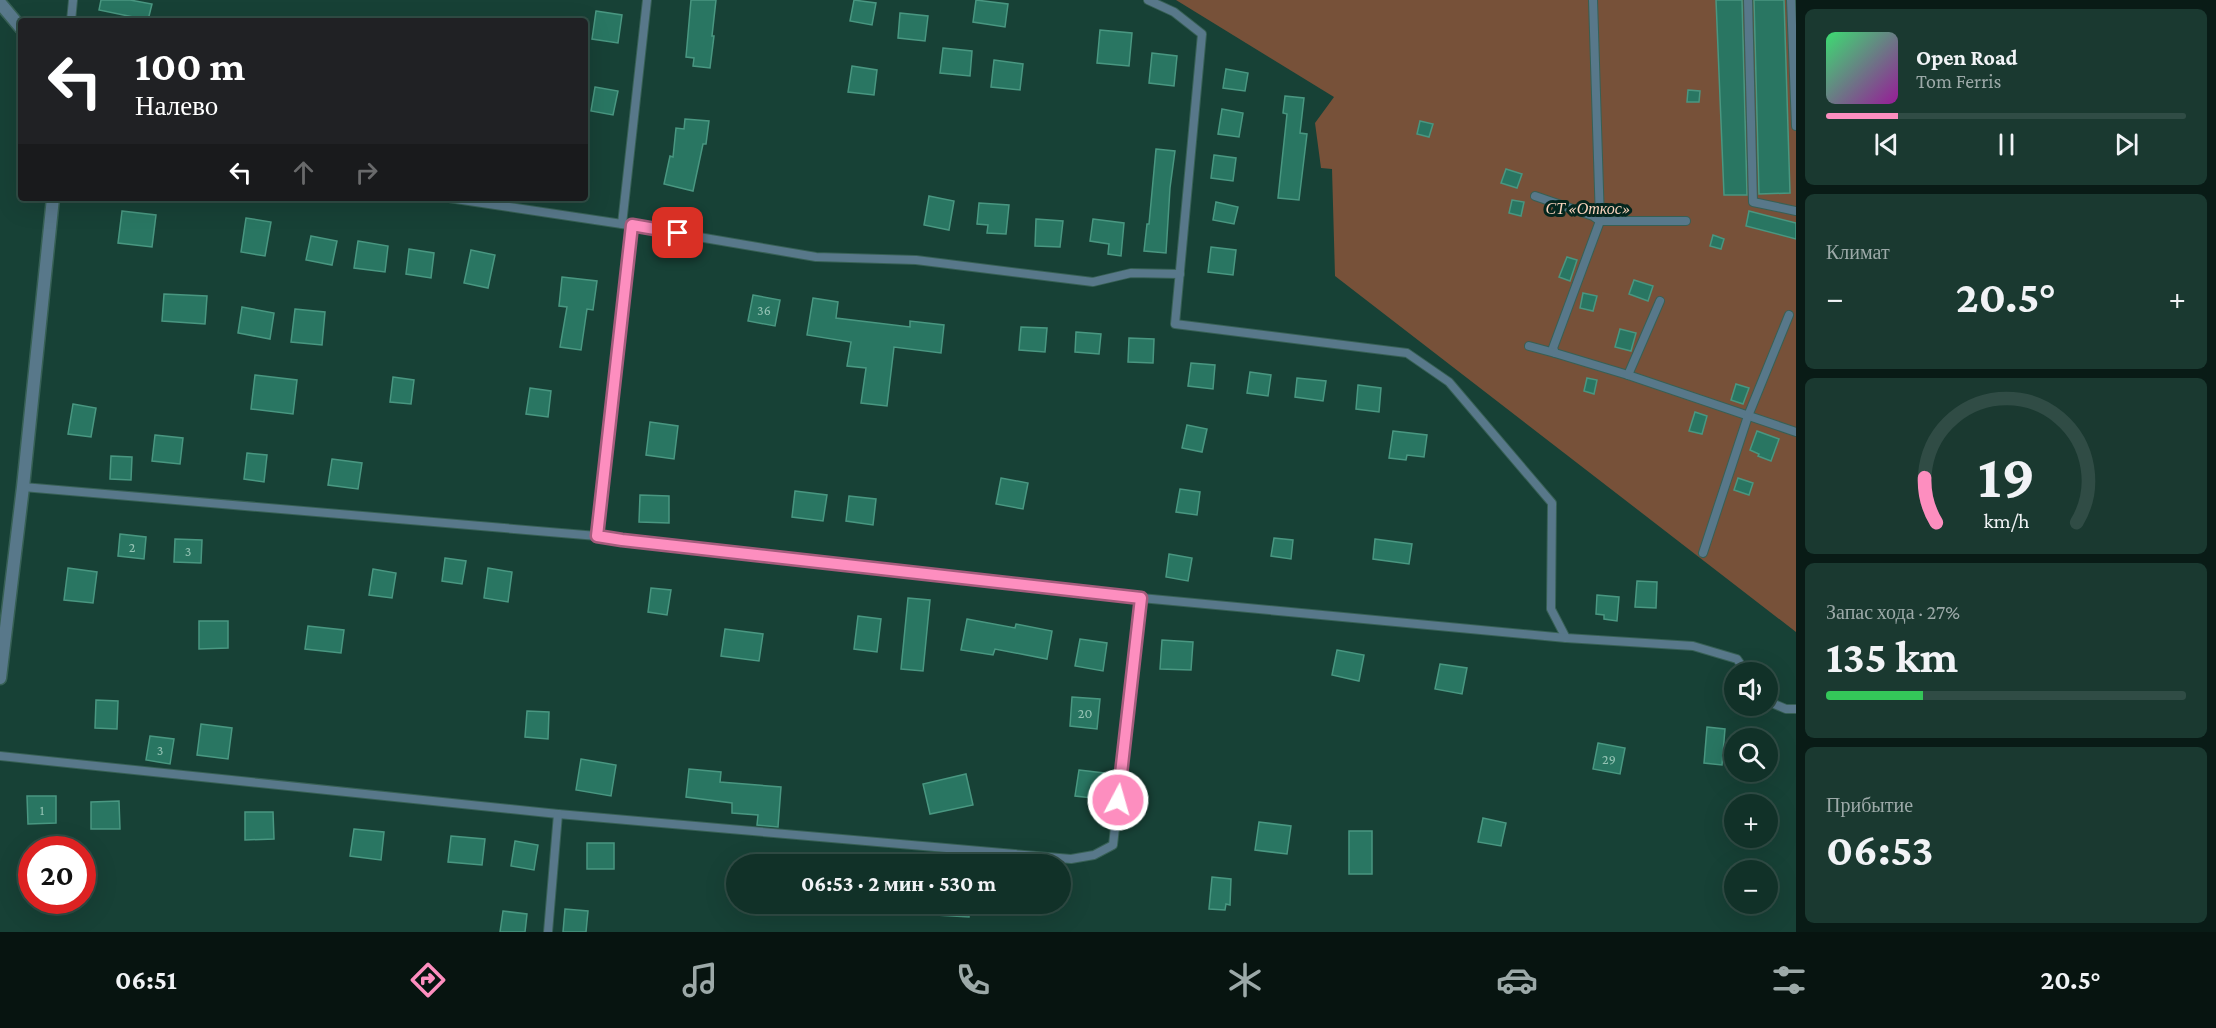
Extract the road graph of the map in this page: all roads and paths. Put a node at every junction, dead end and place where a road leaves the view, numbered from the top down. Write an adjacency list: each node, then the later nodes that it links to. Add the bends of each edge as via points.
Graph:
1 (73, 0): 8 (lane)
2 (647, 0): 17 (lane)
3 (1148, 0): 19 (lane, via 1174,12 1202,34)
4 (1593, 0): 15 (lane)
5 (1748, 0): 14 (lane, via 1753,202)
6 (1791, 0): 10 (lane)
7 (0, 3): 9 (street)
8 (71, 18)
9 (18, 24)
10 (1796, 126)
11 (1535, 196): 15 (lane)
12 (53, 201): 27 (street)
13 (469, 201): 17 (lane)
14 (1796, 211)
15 (1600, 220): 16 (lane); 23 (lane, via 1553,348)
16 (1686, 221)
17 (622, 224): 18 (lane)
18 (632, 225): 19 (lane, via 816,257 916,260 1093,282 1131,273); 28 (lane)
19 (1180, 274): 31 (lane, via 1175,324 1407,353 1449,382 1552,503 1551,609)
20 (1660, 301): 24 (lane)
21 (1789, 315): 25 (lane)
22 (1529, 346): 23 (lane)
23 (1555, 353): 24 (lane)
24 (1628, 375): 25 (lane)
25 (1748, 416): 26 (lane); 29 (lane)
26 (1796, 432)
27 (23, 487): 28 (lane); 33 (street)
28 (597, 536): 30 (lane)
29 (1703, 553)
30 (1141, 598): 31 (lane); 37 (lane, via 1113,845 1094,855 1071,859)
31 (1566, 638): 32 (lane, via 1693,646)
32 (1739, 662)
33 (0, 678)
34 (1778, 706): 35 (lane)
35 (1796, 709)
36 (0, 756): 37 (lane)
37 (558, 814): 38 (lane)
38 (548, 932)

